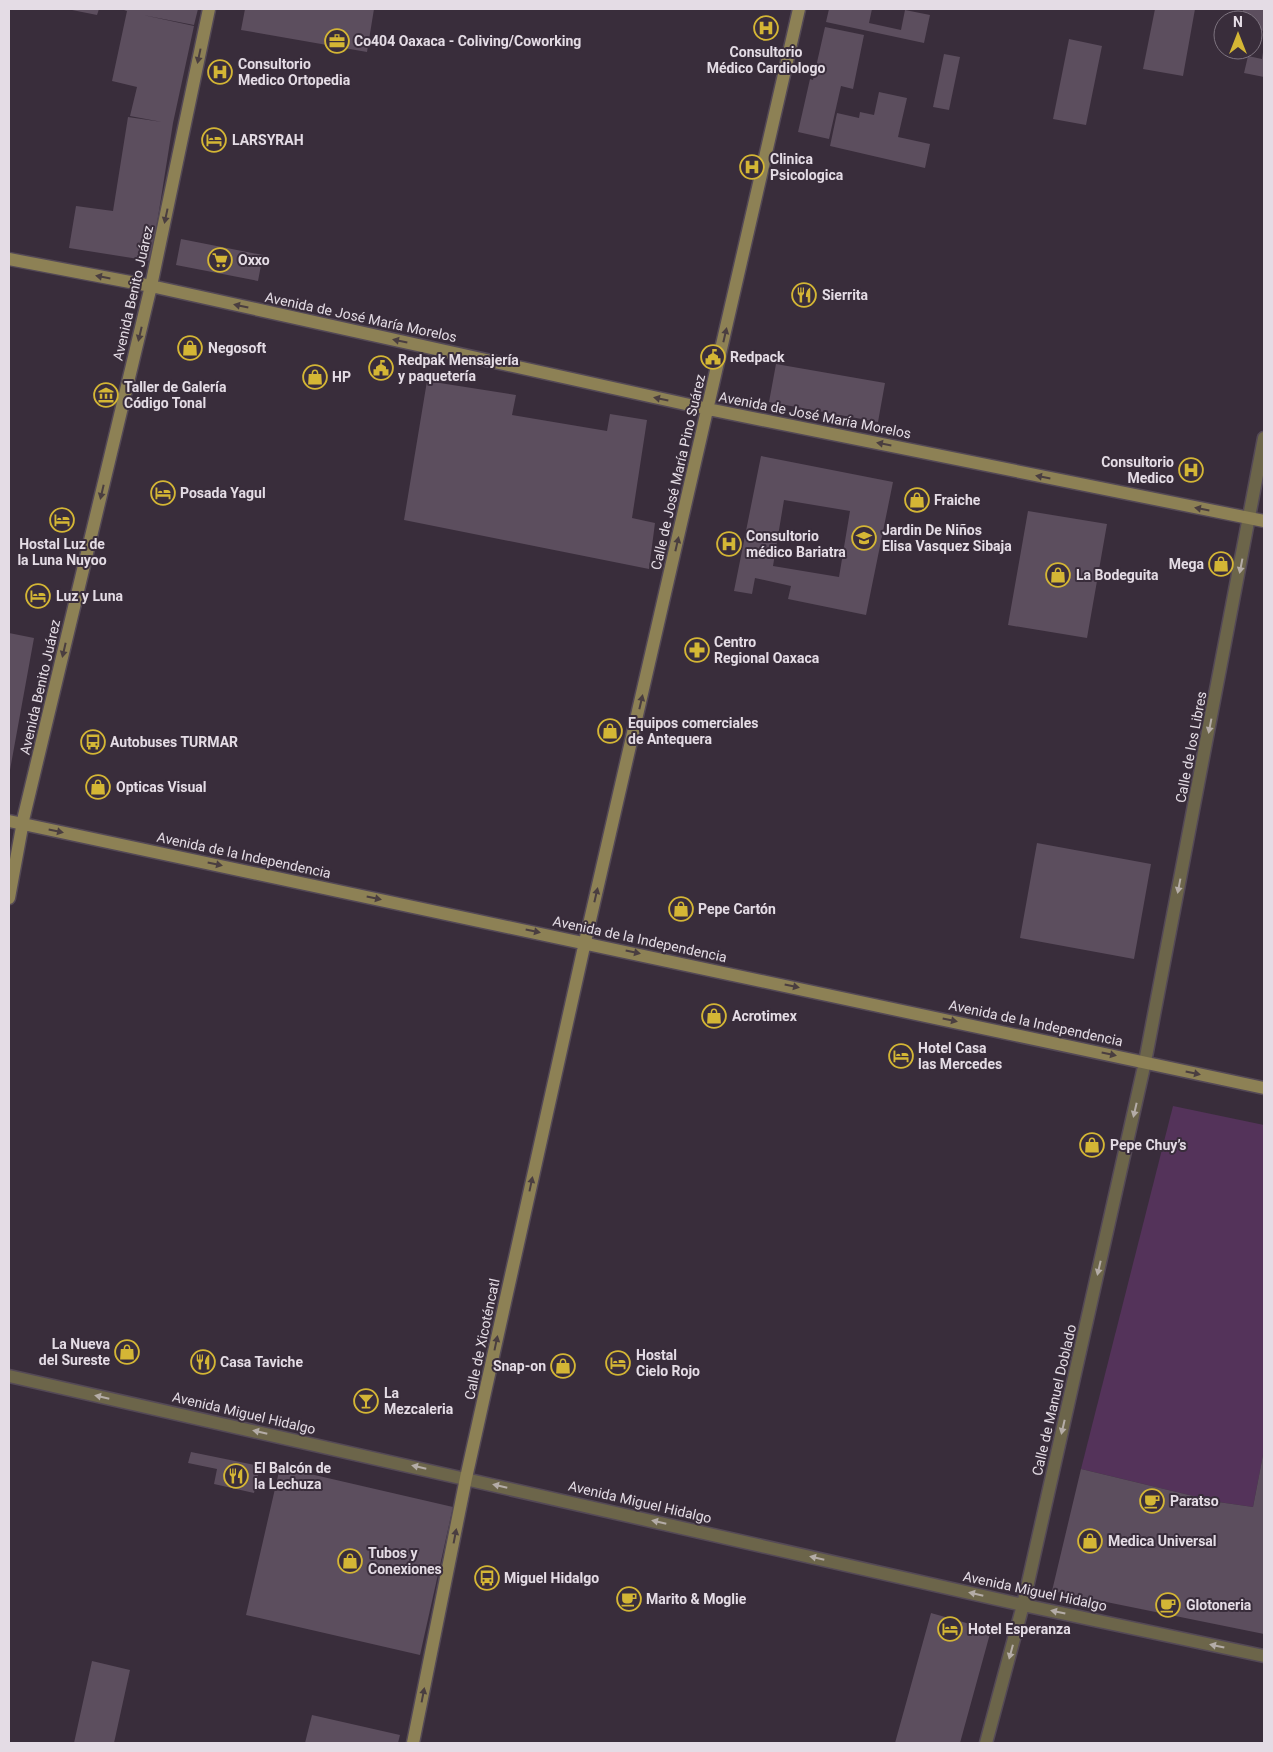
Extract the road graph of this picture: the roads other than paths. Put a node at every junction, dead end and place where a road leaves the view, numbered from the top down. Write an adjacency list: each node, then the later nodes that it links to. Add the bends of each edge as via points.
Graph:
1 (209, 9): 4 (main road, Avenida Benito Juárez, one-way to 4)
2 (799, 9): 5 (main road, Calle de José María Pino Suárez, one-way to 2)
3 (9, 259): 4 (main road, Avenida de José María Morelos, one-way to 3)
4 (151, 286): 5 (main road, Avenida de José María Morelos, one-way to 4); 9 (main road, Avenida Benito Juárez, one-way to 9)
5 (708, 409): 7 (main road, Avenida de José María Morelos, one-way to 5); 12 (main road, Calle de José María Pino Suárez, one-way to 5)
6 (1264, 438): 7 (street, Calle de los Libres)
7 (1250, 519): 8 (main road, Avenida de José María Morelos); 13 (street, Calle de los Libres, one-way to 13)
8 (1264, 521)
9 (24, 820): 10 (main road, Avenida de la Independencia); 11 (main road, Avenida Benito Juárez); 12 (main road, Avenida de la Independencia, one-way to 12)
10 (9, 821)
11 (9, 898)
12 (585, 942): 13 (main road, Avenida de la Independencia, one-way to 13); 16 (main road, Calle de Xicoténcatl, one-way to 12)
13 (1146, 1062): 14 (main road, Avenida de la Independencia, one-way to 14); 17 (street, Calle de Manuel Doblado, one-way to 17)
14 (1264, 1088)
15 (9, 1376): 16 (street, Avenida Miguel Hidalgo, one-way to 15)
16 (466, 1478): 17 (street, Avenida Miguel Hidalgo, one-way to 16); 19 (main road, Calle de Xicoténcatl, one-way to 16)
17 (1023, 1604): 18 (street, Avenida Miguel Hidalgo, one-way to 17); 20 (street, Calle de Manuel Doblado, one-way to 20)
18 (1264, 1656)
19 (413, 1743)
20 (986, 1743)

